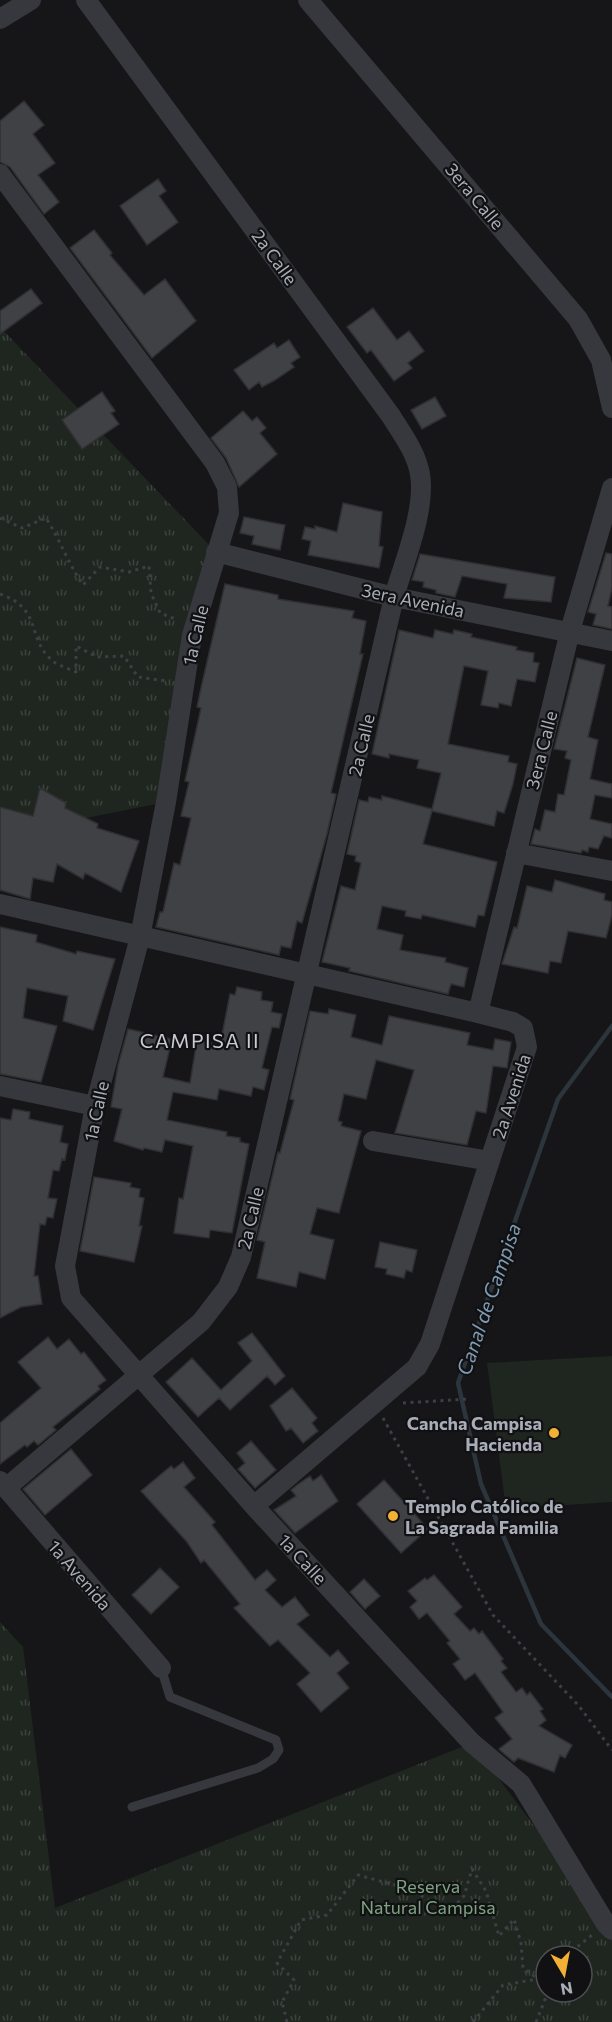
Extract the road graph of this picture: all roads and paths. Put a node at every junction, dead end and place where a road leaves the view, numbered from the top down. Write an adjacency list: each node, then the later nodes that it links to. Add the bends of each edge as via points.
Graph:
1 (31, 0): 4 (street)
2 (86, 0): 11 (street, 2a Calle, via 384,406 414,453 420,475 419,508)
3 (308, 0): 6 (street, 3era Calle, via 578,319 601,360)
4 (0, 19)
5 (0, 174): 9 (street, 1a Calle, via 215,463 227,488 229,513)
6 (612, 408)
7 (612, 488): 13 (street, 3era Calle)
8 (0, 518): 12 (path, via 22,528 46,518 82,585 100,567 129,572 149,566 151,592 160,613)
9 (216, 552): 11 (street, 3era Avenida); 12 (street, 1a Calle)
10 (0, 594): 15 (path, via 15,599 30,614 40,645 54,662 76,672 76,646 98,657 124,656 138,677 165,683)
11 (394, 597): 13 (street, 3era Avenida); 20 (street, 2a Calle)
12 (195, 626): 19 (street, 1a Calle)
13 (570, 631): 14 (street, 3era Avenida); 16 (street, 3era Calle)
14 (612, 640)
15 (169, 673)
16 (516, 853): 17 (street); 21 (street, 3era Calle)
17 (612, 871)
18 (0, 904): 19 (street, 2a Avenida)
19 (140, 937): 20 (street, 2a Avenida); 23 (street, 1a Calle)
20 (308, 976): 21 (street, 2a Avenida); 26 (street, 2a Calle, via 241,1257 228,1287 201,1322)
21 (478, 1013): 25 (street, 2a Avenida, via 513,1022 523,1028 527,1038)
22 (0, 1086): 23 (street)
23 (95, 1106): 26 (street, 1a Calle, via 65,1266 67,1285 71,1298)
24 (373, 1141): 25 (street)
25 (490, 1161): 28 (street, 2a Avenida, via 430,1344 417,1367)
26 (139, 1374): 29 (street, 2a Calle); 30 (street, 1a Calle)
27 (469, 1399): 28 (path)
28 (385, 1404): 30 (street, 2a Avenida); 32 (path, via 493,1615 579,1706)
29 (3, 1484): 31 (street, 1a Avenida)
30 (254, 1506): 34 (street, 1a Calle, via 472,1743 521,1784)
31 (160, 1668): 33 (lane, via 170,1697 276,1740 279,1750 273,1760 258,1768)
32 (612, 1750)
33 (132, 1807)
34 (610, 1926): 35 (path)
35 (584, 1944)
36 (534, 1976): 39 (path, via 522,1968 521,1943 514,1919 499,1936 486,1891 472,1869 464,1896 449,1912 410,1889 358,1875 327,1915 301,1920 277,1963 294,1980 282,2002)
37 (534, 1980): 40 (path, via 503,1985)
38 (543, 2004): 41 (path)
39 (287, 2022)
40 (472, 2022)
41 (536, 2022)

